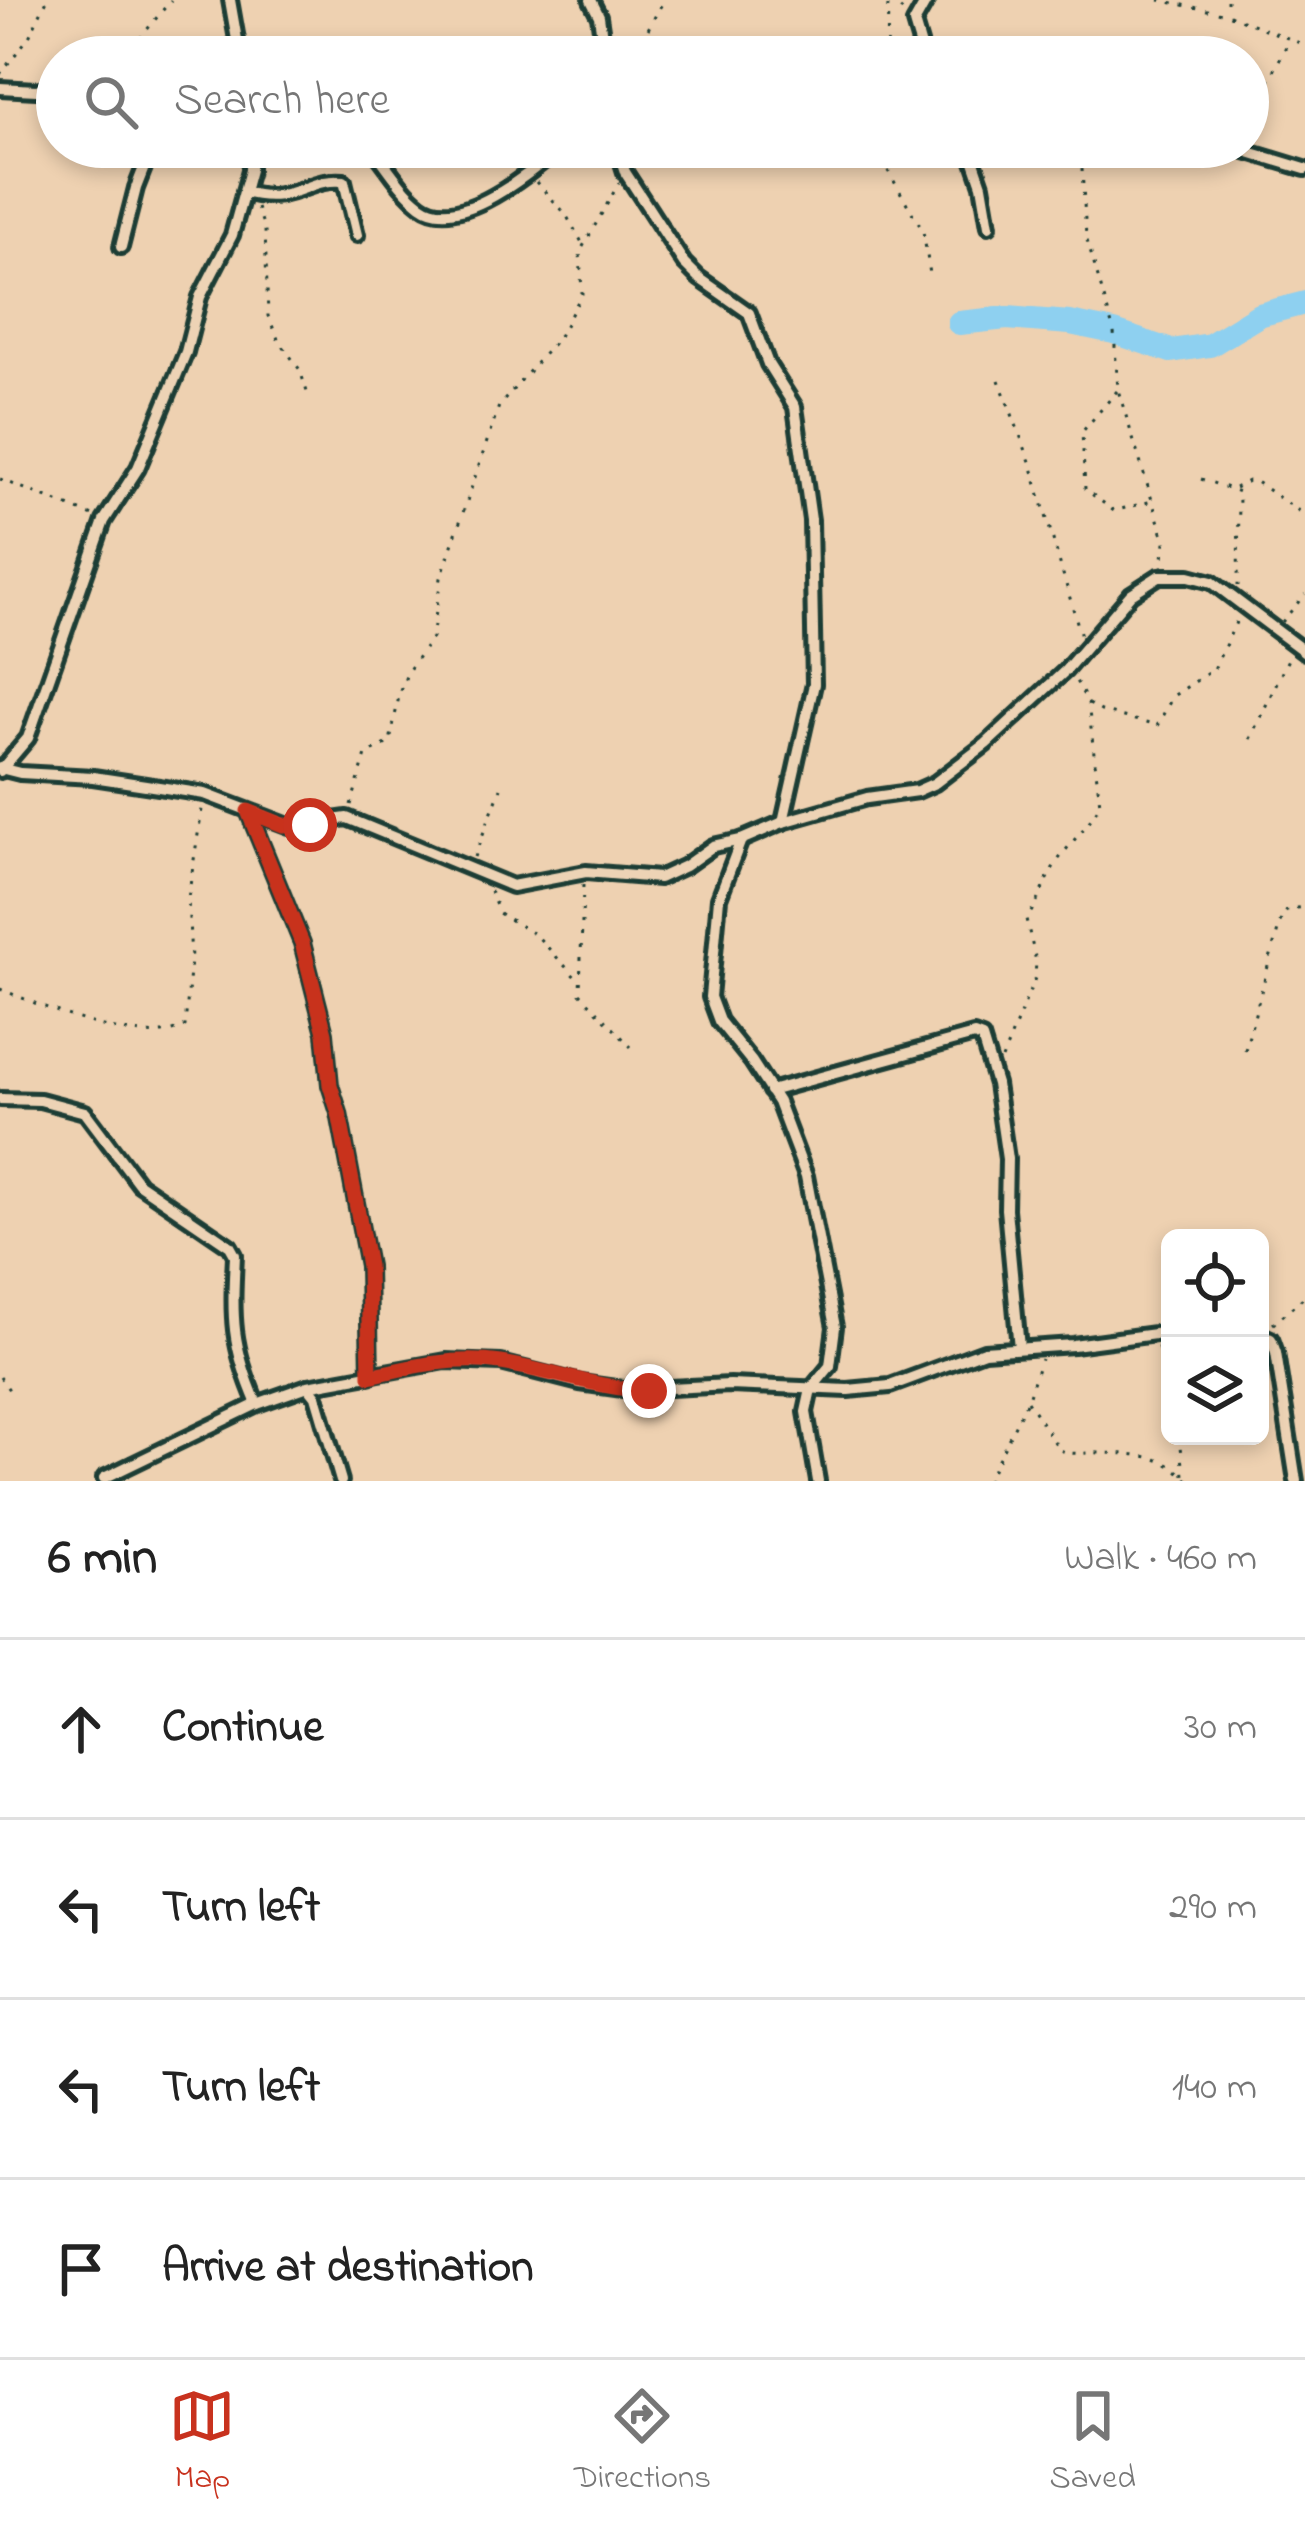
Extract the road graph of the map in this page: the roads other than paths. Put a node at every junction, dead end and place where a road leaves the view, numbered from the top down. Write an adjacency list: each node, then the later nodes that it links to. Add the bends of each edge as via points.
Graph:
1 (230, 0): 4 (street)
2 (591, 0): 5 (street)
3 (927, 0): 6 (street, via 914,23)
4 (236, 36)
5 (601, 36)
6 (918, 36)
7 (0, 88): 8 (street)
8 (36, 90)
9 (1269, 158): 16 (street)
10 (144, 168): 20 (street)
11 (250, 168): 17 (street)
12 (389, 168): 13 (street, via 438,212 484,201)
13 (533, 168)
14 (624, 168): 24 (street, via 684,263 749,313 795,407 811,520 814,684)
15 (976, 168): 18 (street)
16 (1305, 169)
17 (249, 193): 19 (street, via 273,198 344,181); 22 (street, via 200,296 138,468 104,520 28,738)
18 (989, 226)
19 (357, 235)
20 (121, 247)
21 (1301, 648): 24 (street, via 1212,582 1159,576 935,783)
22 (0, 769): 23 (street, via 205,794)
23 (248, 811): 25 (street, via 289,826 347,818 512,886 586,872 667,877 713,846); 31 (street, via 302,943 325,1033 368,1266)
24 (783, 822): 25 (street)
25 (741, 841): 26 (street, via 719,898 710,997)
26 (770, 1091): 30 (street, via 982,1038 1007,1159); 33 (street, via 806,1176 833,1316 830,1366)
27 (0, 1099): 34 (street, via 86,1112 139,1184 230,1246 235,1346)
28 (1161, 1333): 30 (street)
29 (1267, 1337): 38 (street)
30 (1019, 1348): 33 (street, via 984,1351 890,1386)
31 (370, 1376): 32 (street); 33 (street, via 467,1360 630,1390)
32 (308, 1386): 34 (street); 36 (street)
33 (811, 1389): 37 (street, via 806,1412)
34 (257, 1404): 35 (street)
35 (104, 1478)
36 (341, 1481)
37 (818, 1481)
38 (1296, 1481)

